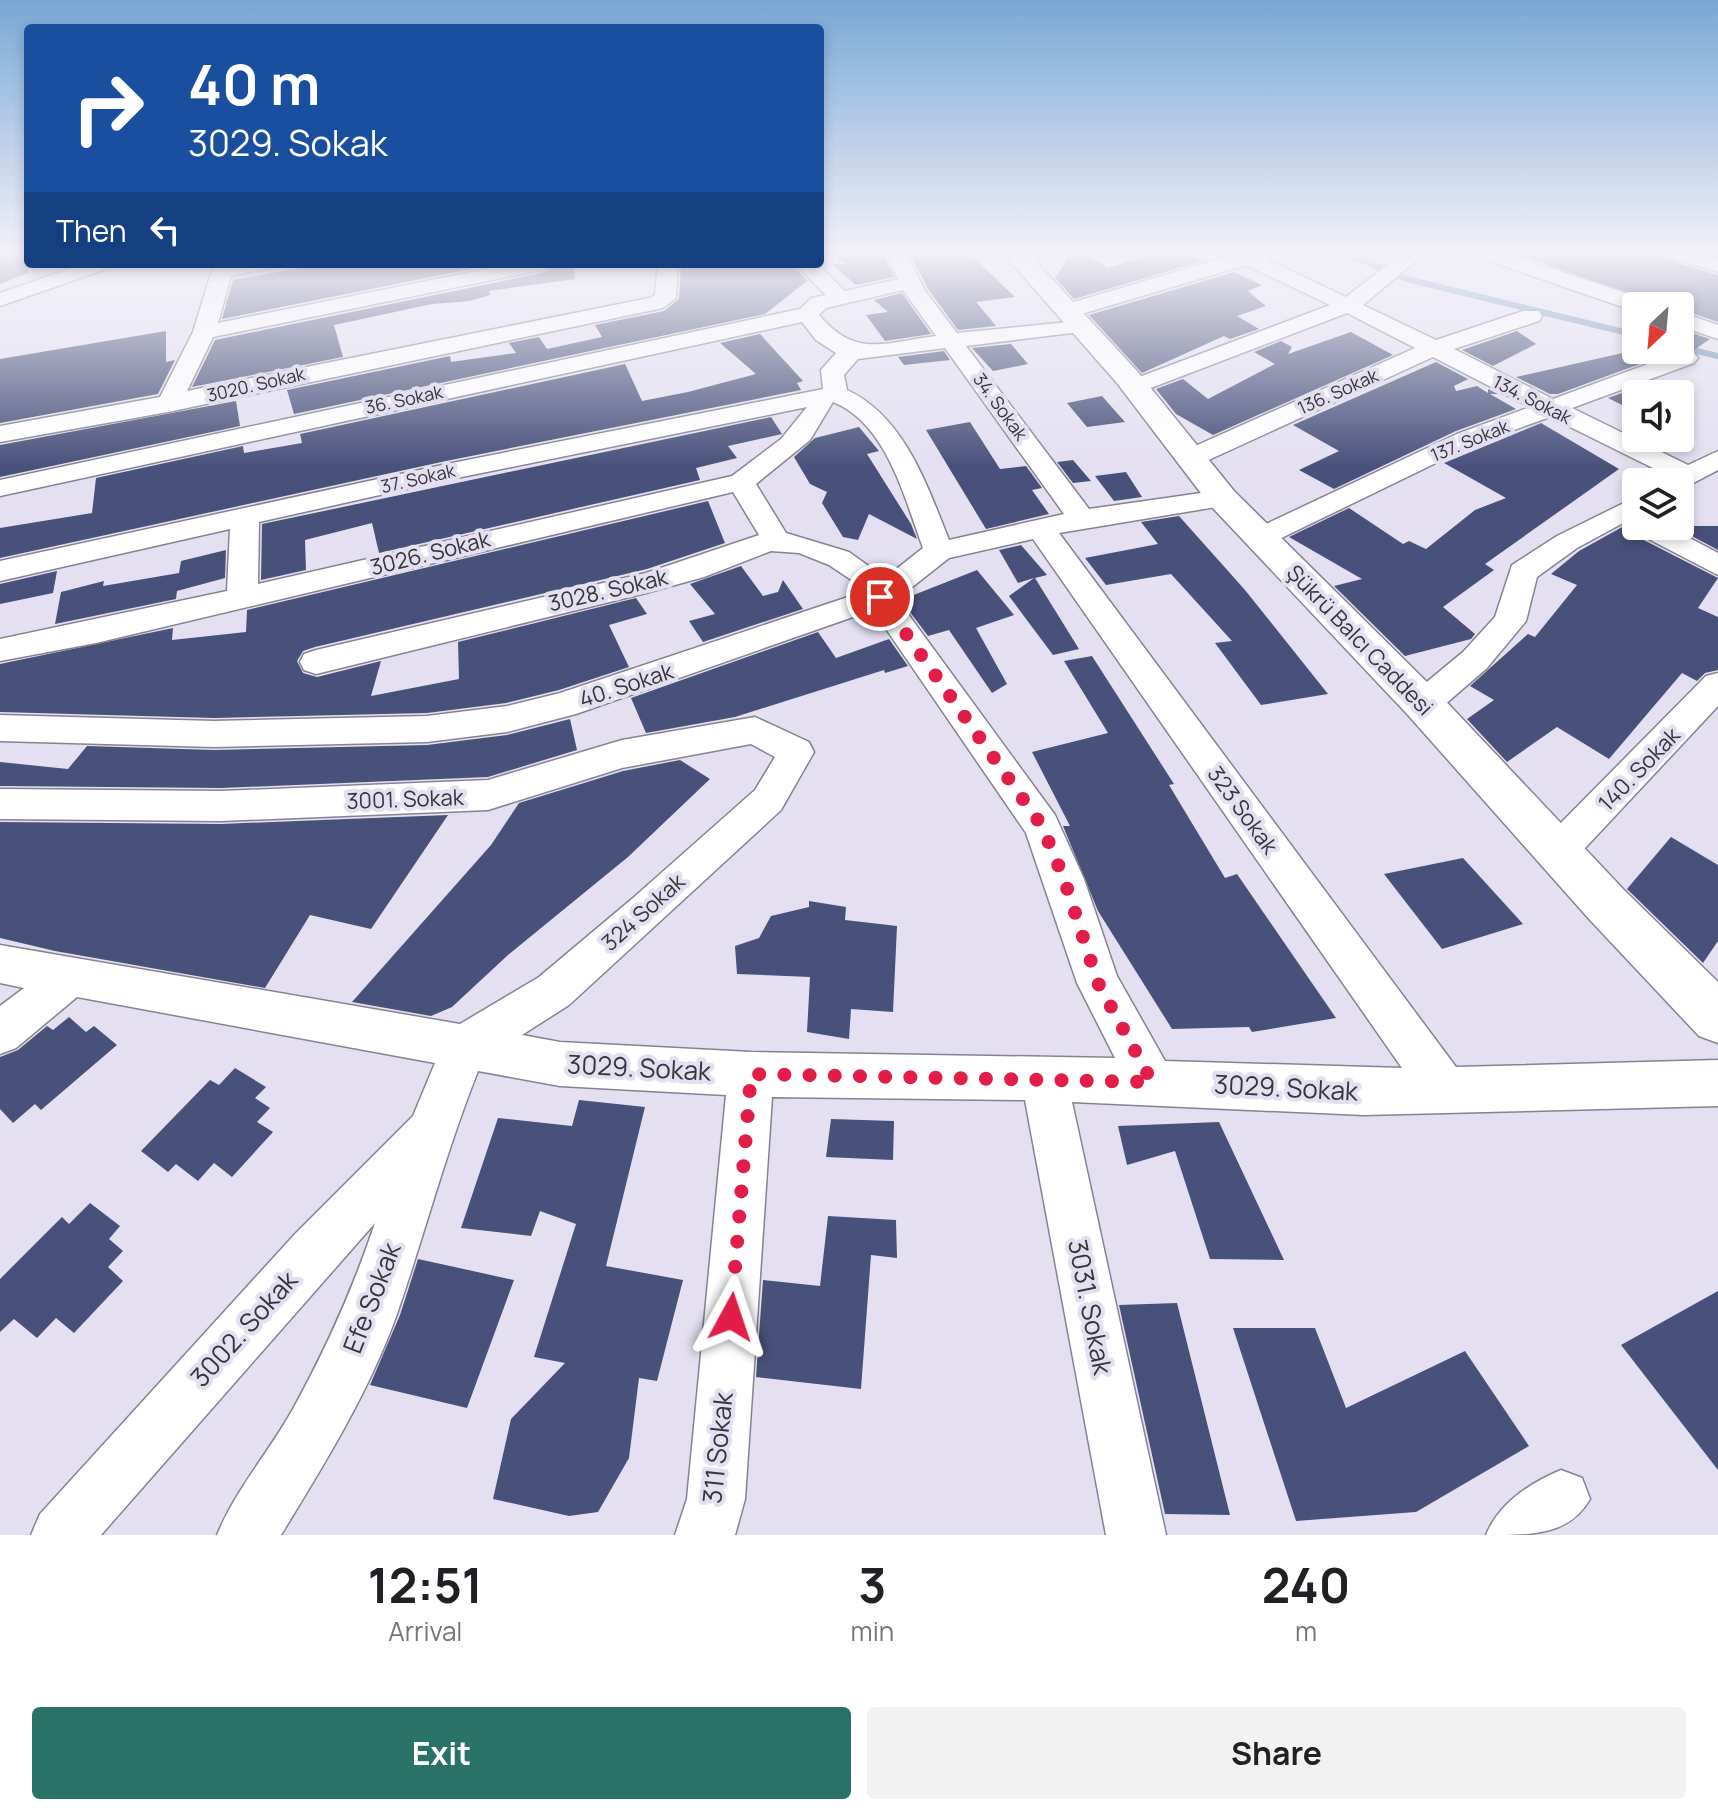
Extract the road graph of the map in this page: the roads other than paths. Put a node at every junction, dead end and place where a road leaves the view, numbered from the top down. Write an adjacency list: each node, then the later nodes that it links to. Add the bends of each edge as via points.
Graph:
1 (206, 324): 13 (street)
2 (245, 324): 13 (street)
3 (543, 324): 21 (street, 3020. Sokak)
4 (762, 324): 29 (street, 36. Sokak)
5 (815, 324): 17 (street)
6 (940, 324): 15 (street, 34. Sokak)
7 (1046, 324): 15 (street)
8 (1079, 324): 19 (street, Şükrü Balcı Caddesi)
9 (1300, 324): 19 (street)
10 (1384, 324): 16 (street, 134. Sokak)
11 (1508, 324): 16 (street, 136. Sokak)
12 (1694, 324): 14 (street)
13 (204, 332): 21 (street)
14 (1718, 332)
15 (953, 342): 17 (street); 32 (street, 34. Sokak)
16 (1432, 349): 22 (street, 134. Sokak); 24 (street, 136. Sokak)
17 (852, 353): 20 (street, via 837,361 830,373)
18 (1670, 364): 22 (street, 137. Sokak)
19 (1135, 387): 24 (street, Şükrü Balcı Caddesi)
20 (830, 395): 28 (street, 3026. Sokak, via 806,429); 31 (street, 37. Sokak); 38 (street, via 853,398 888,438)
21 (168, 405): 23 (street, 3020. Sokak)
22 (1551, 410): 26 (street, 134. Sokak); 35 (street, 137. Sokak, via 1466,439)
23 (0, 434)
24 (1193, 457): 30 (street, Şükrü Balcı Caddesi)
25 (1718, 459): 27 (street)
26 (1663, 468)
27 (1694, 473)
28 (741, 482): 37 (street); 42 (street, 3026. Sokak)
29 (0, 488)
30 (1222, 498): 32 (street, 40. Sokak); 35 (street, Şükrü Balcı Caddesi)
31 (245, 518): 40 (street, 37. Sokak); 42 (street)
32 (1082, 519): 34 (street, 40. Sokak)
33 (1622, 522): 46 (street, via 1523,572 1510,621 1475,660)
34 (1041, 529): 38 (street, 40. Sokak); 60 (street, 323 Sokak)
35 (1259, 538): 46 (street, Şükrü Balcı Caddesi)
36 (1675, 540): 39 (street)
37 (777, 541): 41 (street, via 857,567 879,587); 44 (street, 3028. Sokak, via 694,570)
38 (939, 551): 41 (street, 40. Sokak)
39 (1718, 565)
40 (0, 571)
41 (880, 597): 47 (street, 40. Sokak, via 564,705 507,719 427,729 214,734); 58 (street, via 1042,826 1098,983)
42 (242, 598): 43 (street, 3026. Sokak)
43 (0, 650)
44 (316, 662)
45 (1718, 685): 50 (street, 140. Sokak)
46 (1423, 704): 50 (street, Şükrü Balcı Caddesi)
47 (0, 728)
48 (796, 752): 49 (street, 3001. Sokak, via 755,730 622,754 488,795 221,806); 55 (street, 324 Sokak, via 768,800 647,910 554,991)
49 (0, 804)
50 (1558, 851): 53 (street, Şükrü Balcı Caddesi)
51 (0, 964): 52 (street, 3029. Sokak)
52 (69, 978): 54 (street); 55 (street, 3029. Sokak)
53 (1717, 1014)
54 (0, 1033)
55 (465, 1046): 56 (street, 3029. Sokak, via 560,1064); 61 (street, Efe Sokak)
56 (751, 1074): 57 (street, 3029. Sokak); 65 (street, 311 Sokak, via 716,1499)
57 (1044, 1078): 58 (street, 3029. Sokak); 66 (street, 3031. Sokak)
58 (1152, 1082): 60 (street, 3029. Sokak, via 1364,1092)
59 (1718, 1083): 60 (street, 3029. Sokak)
60 (1445, 1090)
61 (432, 1127): 63 (street, 3002. Sokak); 64 (street, Efe Sokak, via 370,1315 312,1431)
62 (1561, 1499): 67 (street)
63 (61, 1535)
64 (247, 1535)
65 (705, 1535)
66 (1136, 1535)
67 (1516, 1535)

